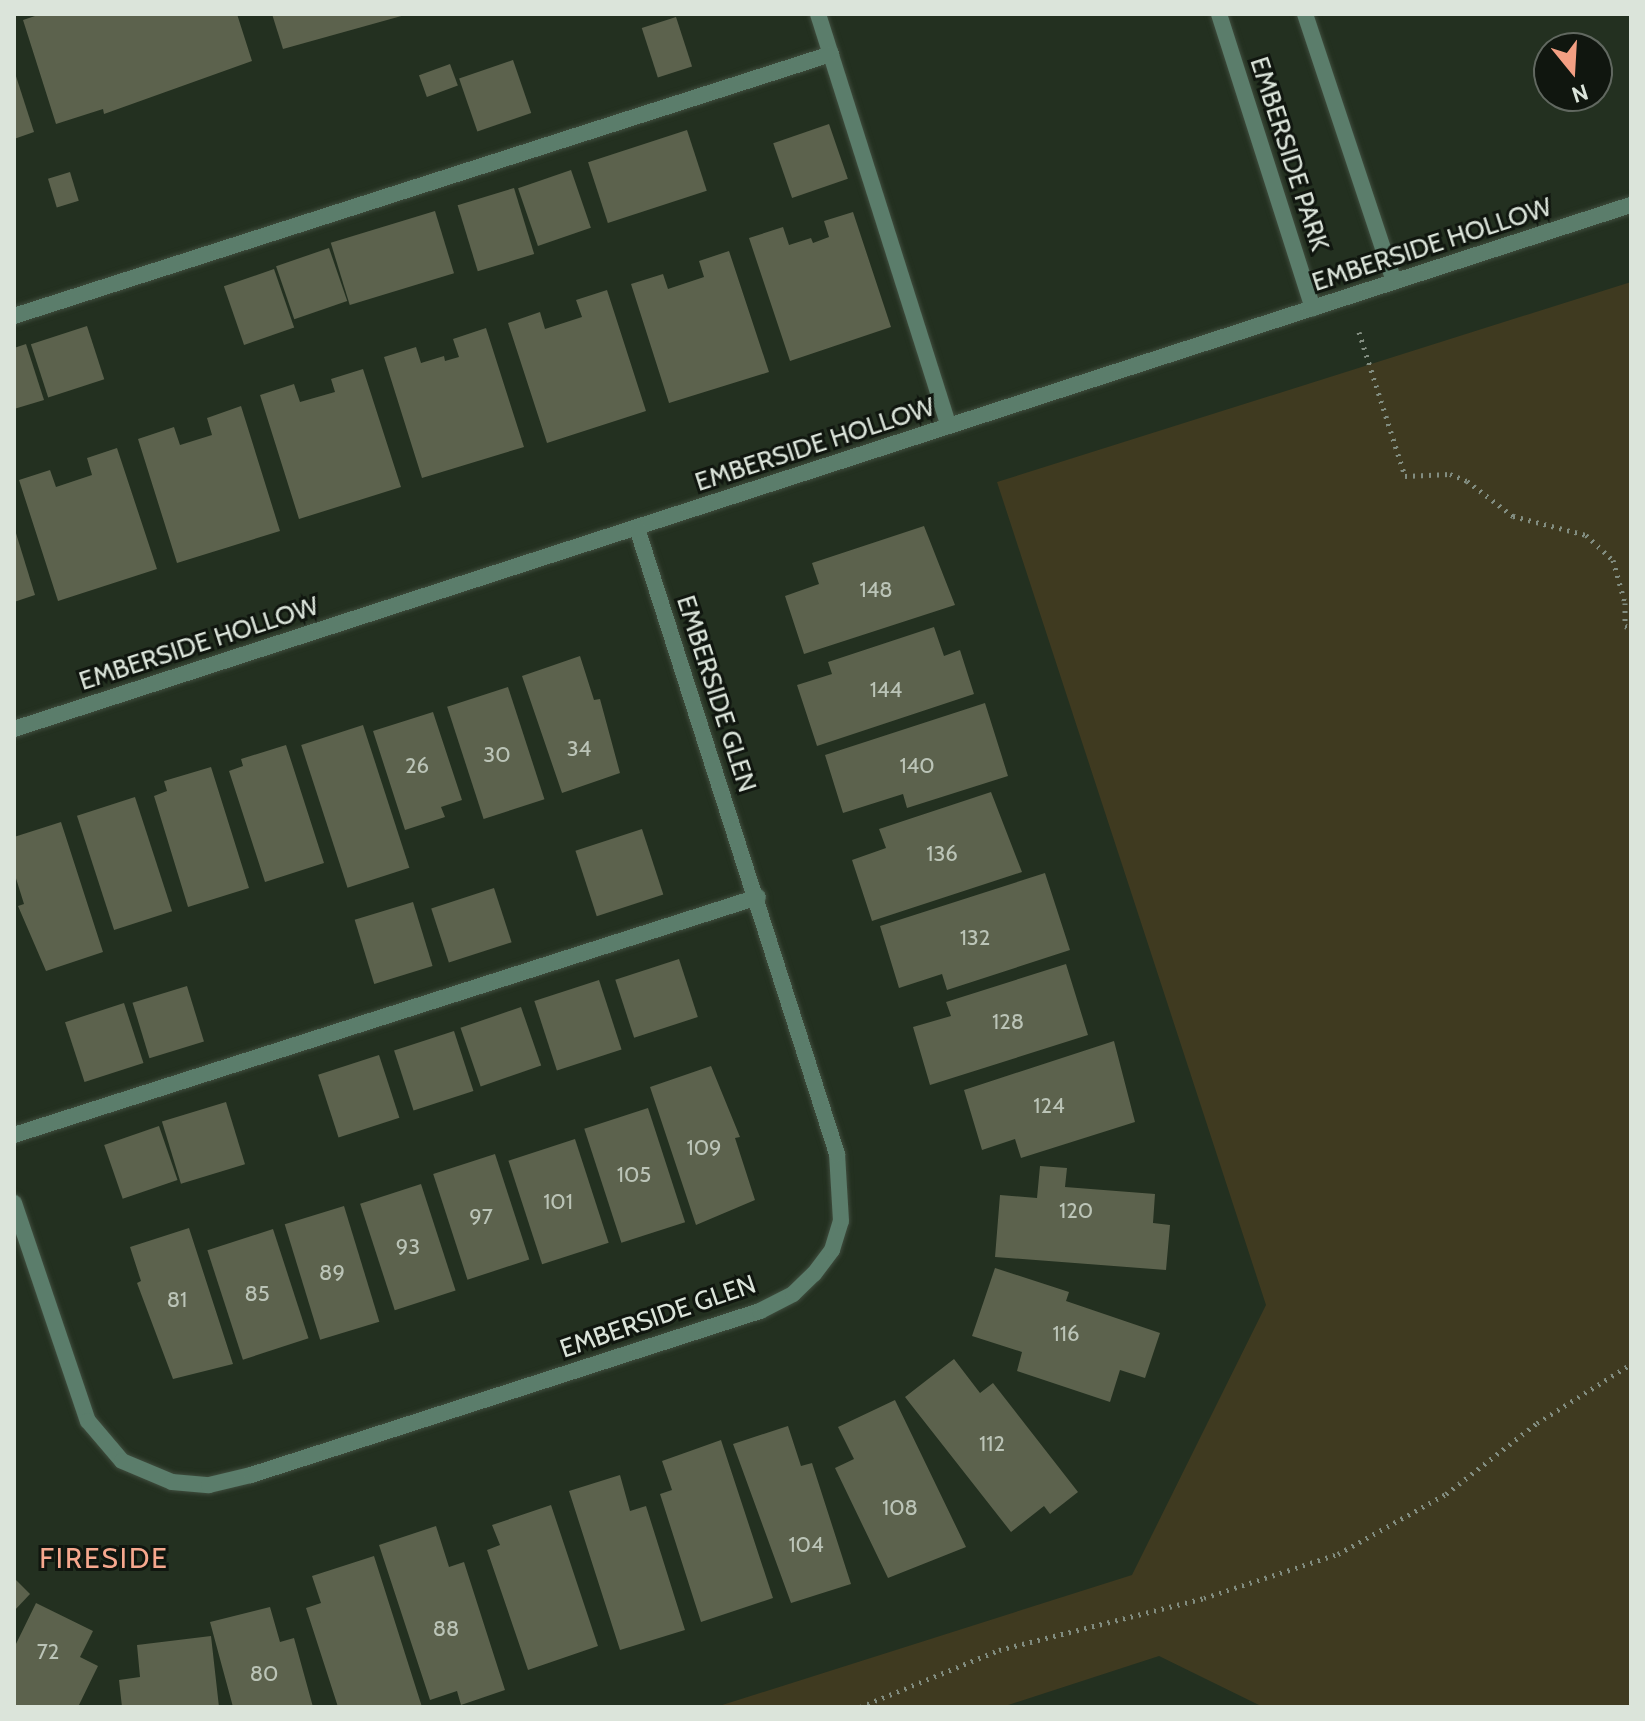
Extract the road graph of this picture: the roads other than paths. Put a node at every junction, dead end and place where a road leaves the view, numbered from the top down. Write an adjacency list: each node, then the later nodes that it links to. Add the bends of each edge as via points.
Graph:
1 (818, 14): 4 (street)
2 (1219, 14): 7 (street, EMBERSIDE PARK)
3 (1305, 14): 6 (street)
4 (831, 54): 8 (street); 9 (street)
5 (1631, 205): 6 (street, EMBERSIDE HOLLOW)
6 (1394, 282): 7 (street, EMBERSIDE HOLLOW)
7 (1313, 308): 9 (street, EMBERSIDE HOLLOW)
8 (14, 316)
9 (949, 426): 10 (street, EMBERSIDE HOLLOW)
10 (637, 528): 11 (street, EMBERSIDE HOLLOW); 12 (street, EMBERSIDE GLEN)
11 (14, 729)
12 (758, 897): 13 (street); 14 (street, EMBERSIDE GLEN, via 837,1154 843,1190 832,1250 793,1294 760,1311 251,1475 209,1485 172,1482 122,1461 88,1421)
13 (14, 1135)
14 (14, 1203)

